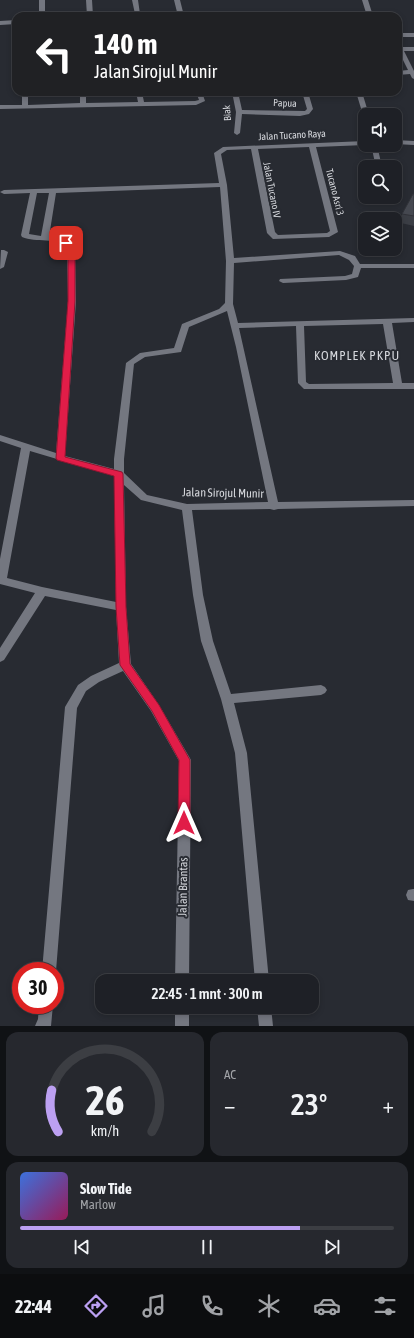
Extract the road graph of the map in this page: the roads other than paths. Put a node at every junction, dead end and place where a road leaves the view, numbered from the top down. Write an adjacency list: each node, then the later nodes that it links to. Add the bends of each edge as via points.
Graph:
1 (42, 0): 6 (street)
2 (89, 0): 7 (street)
3 (136, 0): 8 (street)
4 (177, 0): 9 (street)
5 (365, 0): 10 (street)
6 (42, 12)
7 (90, 12)
8 (138, 12)
9 (180, 12)
10 (369, 12)
11 (12, 22): 12 (street)
12 (0, 23)
13 (402, 35): 14 (street)
14 (414, 35)
15 (402, 47): 16 (street)
16 (414, 49)
17 (402, 51): 19 (street)
18 (402, 73): 19 (street)
19 (413, 74)
20 (25, 96): 29 (street)
21 (83, 96): 28 (street)
22 (140, 96): 27 (street)
23 (200, 96): 27 (street, via 201,102)
24 (236, 96): 32 (street, Biak)
25 (306, 96): 32 (street, Papua, via 310,109 307,113)
26 (360, 96): 31 (street)
27 (141, 104): 28 (street)
28 (83, 105): 29 (street)
29 (25, 106): 30 (street)
30 (0, 107)
31 (364, 108)
32 (239, 112): 33 (street, Biak)
33 (237, 133)
34 (402, 142): 36 (street)
35 (358, 143): 37 (street, Jalan Tucano Raya)
36 (414, 143)
37 (312, 144): 38 (street, Jalan Tucano Raya); 43 (street, Tucano Asri 3, via 334,232 329,235)
38 (254, 147): 39 (street, Jalan Tucano Raya, via 221,149 217,153); 43 (street, Jalan Tucano IV, via 270,233)
39 (223, 185): 41 (street); 46 (street)
40 (34, 191): 41 (street); 42 (street); 44 (street, via 25,235)
41 (53, 191): 44 (street)
42 (4, 192)
43 (273, 236)
44 (45, 238): 60 (street, via 66,243 71,247 72,301)
45 (4, 252): 49 (street)
46 (230, 261): 47 (street, via 340,254 352,258); 51 (street)
47 (358, 266): 48 (street); 50 (street, via 355,275 346,278)
48 (414, 266)
49 (0, 267)
50 (283, 281)
51 (229, 304): 55 (street); 61 (street, via 222,311 185,326 178,350 143,355 130,362)
52 (414, 320): 53 (street)
53 (387, 322): 54 (street); 57 (street)
54 (300, 323): 55 (street); 57 (street, via 302,383 306,387)
55 (234, 326): 64 (street)
56 (414, 386): 57 (street)
57 (398, 387)
58 (0, 438): 59 (street, Jalan Sirojul Munir)
59 (26, 448): 60 (street, Jalan Sirojul Munir); 65 (street)
60 (60, 458): 61 (street, Jalan Sirojul Munir)
61 (119, 474): 63 (street, Jalan Sirojul Munir, via 144,498); 67 (street)
62 (414, 503): 64 (street, Jalan Sirojul Munir)
63 (187, 507): 64 (street, Jalan Sirojul Munir); 71 (street, via 198,595 206,633)
64 (274, 507)
65 (0, 580): 66 (street)
66 (42, 591): 67 (street); 68 (street)
67 (121, 607): 69 (street)
68 (0, 658)
69 (125, 665): 72 (street, via 82,688 71,707); 73 (street, Jalan Brantas, via 155,708 184,760)
70 (321, 690): 71 (street)
71 (226, 699): 74 (street, via 241,753)
72 (50, 962)
73 (182, 974)
74 (261, 974)
75 (45, 1014): 78 (street)
76 (182, 1014): 79 (street)
77 (265, 1014): 80 (street)
78 (42, 1026)
79 (182, 1026)
80 (266, 1026)

